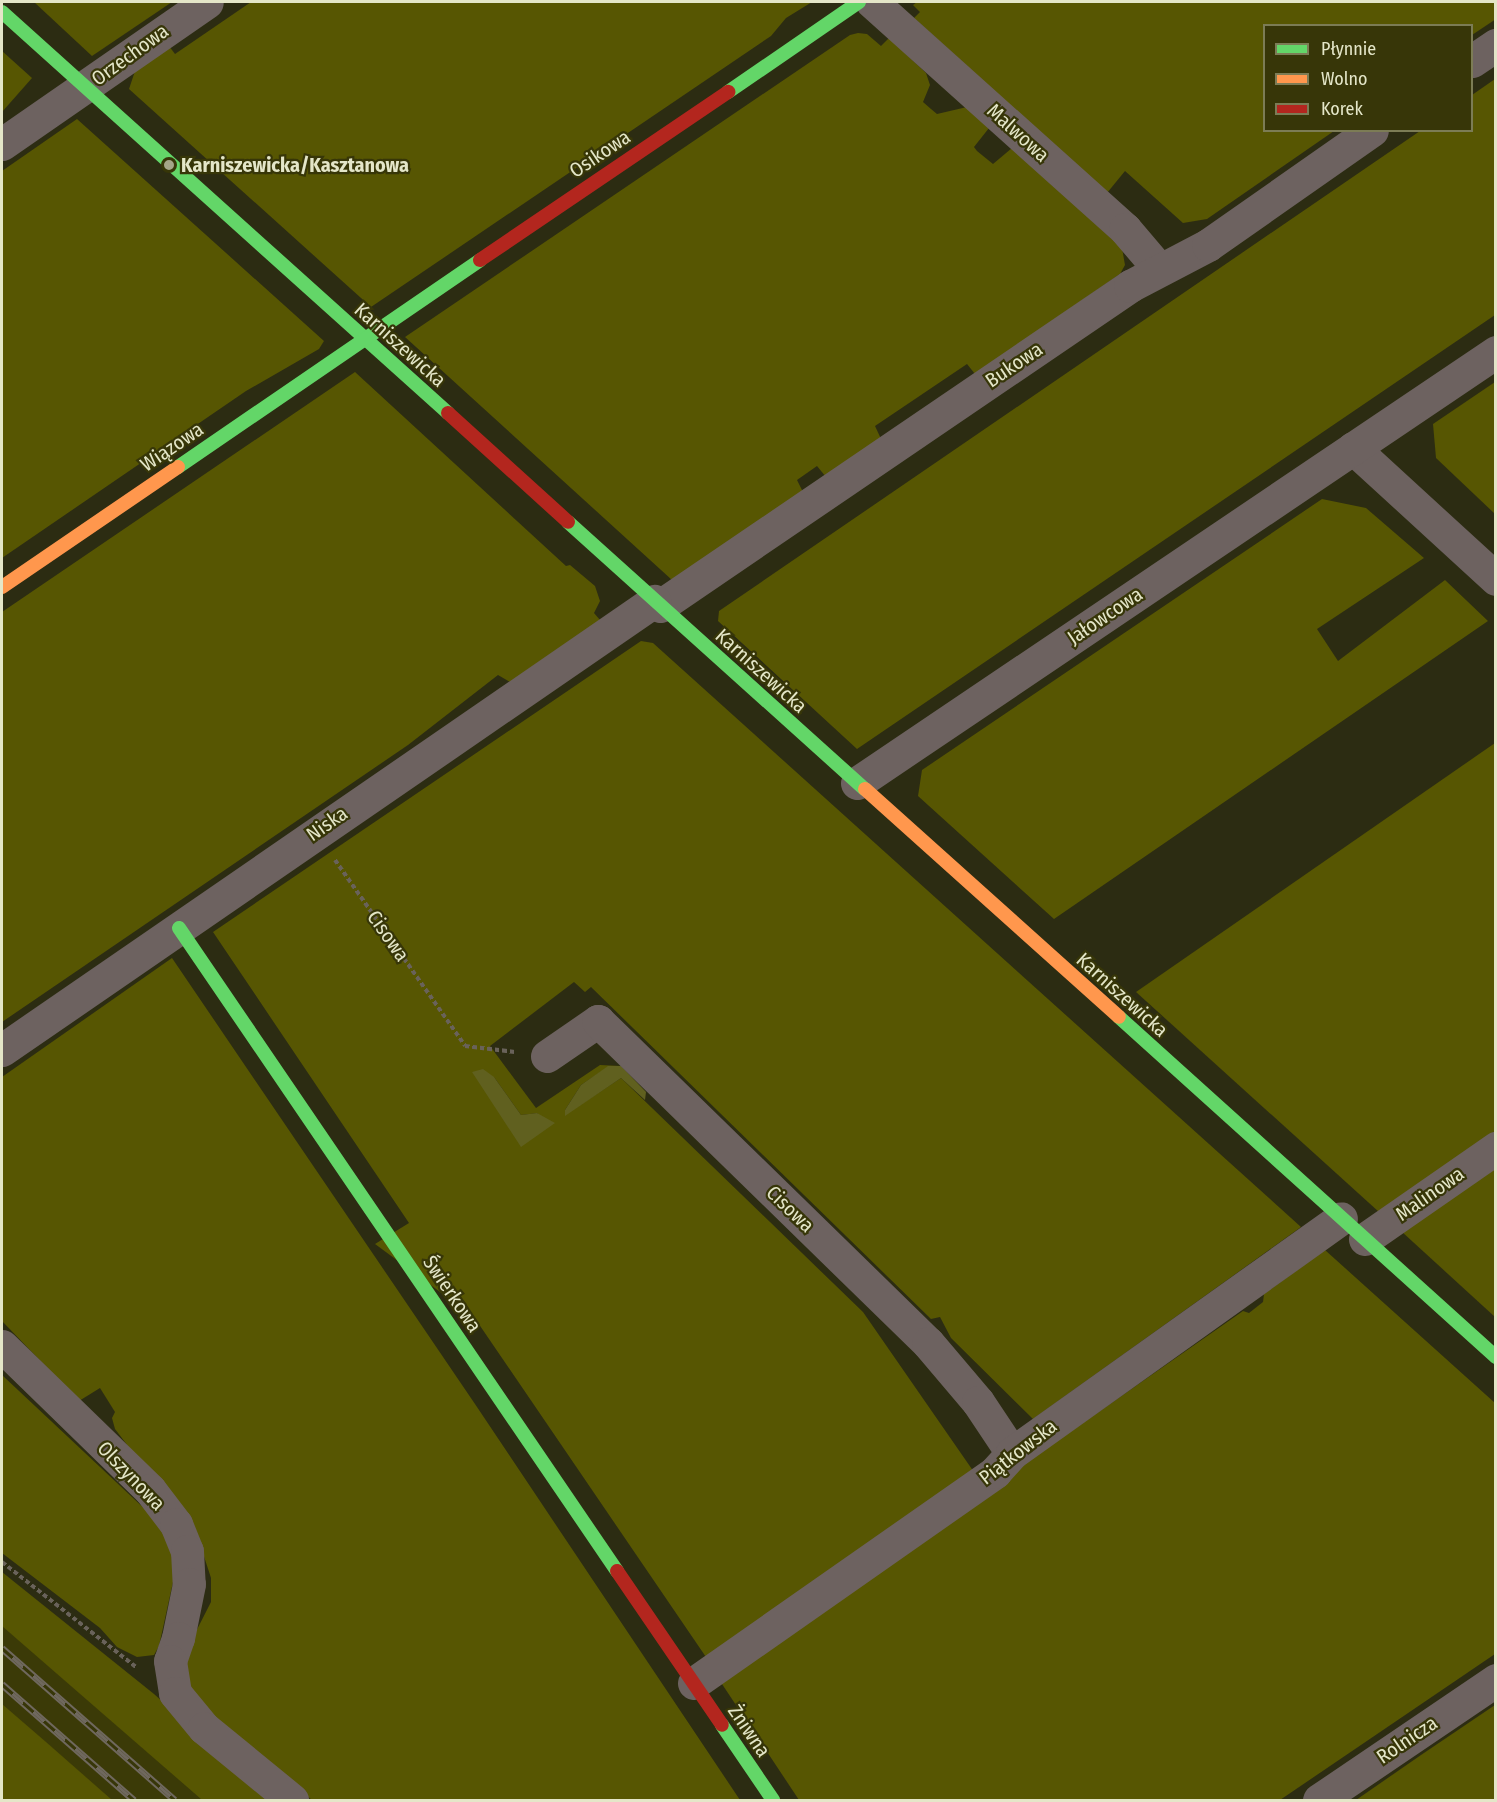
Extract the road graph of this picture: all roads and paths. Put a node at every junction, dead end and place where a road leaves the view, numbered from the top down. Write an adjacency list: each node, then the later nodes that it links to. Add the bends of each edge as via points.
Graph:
1 (207, 2): 7 (street, Orzechowa)
2 (859, 2): 11 (street, Osikowa)
3 (872, 2): 10 (street, Malwowa, via 1125,229)
4 (2, 12): 7 (street, Karniszewicka)
5 (1496, 45): 6 (street)
6 (1473, 60)
7 (84, 89): 9 (street, Orzechowa); 11 (street, Karniszewicka)
8 (1369, 132): 10 (street, Bukowa, via 1208,245)
9 (2, 144)
10 (1159, 269): 16 (street, Bukowa)
11 (364, 340): 15 (street, Wiązowa); 16 (street, Karniszewicka)
12 (1496, 352): 13 (street, Jałowcowa)
13 (1353, 448): 14 (street); 17 (street, Jałowcowa)
14 (1496, 579)
15 (2, 587)
16 (657, 603): 17 (street, Karniszewicka); 18 (street, Niska)
17 (857, 783): 24 (street, Karniszewicka)
18 (317, 831): 19 (street, Niska); 20 (path, Cisowa, via 465,1046)
19 (179, 928): 21 (street, Niska); 31 (street, Świerkowa)
20 (493, 1049)
21 (2, 1050)
22 (547, 1056): 27 (street, Cisowa, via 598,1021 928,1343 972,1395)
23 (1496, 1148): 24 (street, Malinowa)
24 (1353, 1229): 26 (street, Karniszewicka); 27 (street, Piątkowska)
25 (2, 1346): 29 (street, Olszynowa, via 150,1490 176,1524 187,1551 189,1584 170,1661)
26 (1496, 1357)
27 (1012, 1453): 31 (street, Piątkowska, via 995,1472)
28 (2, 1562): 29 (path, via 129,1664)
29 (171, 1678): 32 (street, via 187,1712)
30 (1496, 1680): 34 (street, Rolnicza)
31 (694, 1683): 33 (street, Żniwna)
32 (292, 1800)
33 (773, 1800)
34 (1319, 1800)

